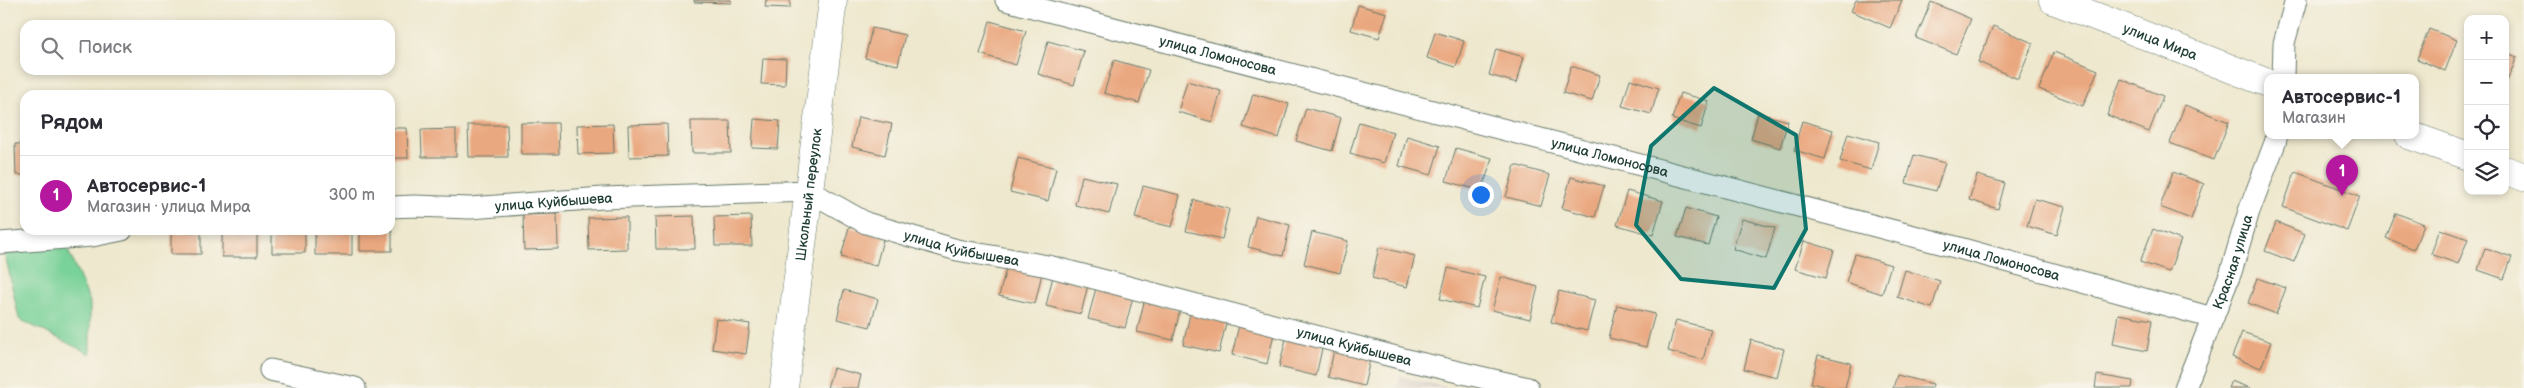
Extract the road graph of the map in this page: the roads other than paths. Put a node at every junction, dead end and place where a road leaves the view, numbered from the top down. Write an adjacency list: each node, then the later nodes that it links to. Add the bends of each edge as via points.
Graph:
1 (833, 0): 12 (street, Школьный переулок)
2 (1006, 0): 16 (street, улица Ломоносова, via 1948,245)
3 (2053, 0): 6 (street, улица Мира)
4 (2296, 0): 5 (street, via 2284,43)
5 (2283, 74)
6 (2264, 81)
7 (2276, 139): 16 (street, Красная улица, via 2249,211 2232,272)
8 (2419, 139): 9 (street)
9 (2464, 155)
10 (2509, 171): 11 (street)
11 (2524, 177)
12 (809, 191): 13 (street, улица Куйбышева, via 603,198 470,208); 19 (street, Школьный переулок); 20 (street, улица Куйбышева, via 866,223 957,250 1048,266 1411,361)
13 (395, 207)
14 (97, 235): 15 (street)
15 (0, 243)
16 (2213, 318): 21 (street, Красная улица)
17 (270, 370): 18 (street)
18 (355, 388)
19 (784, 388)
20 (1528, 388)
21 (2184, 388)

